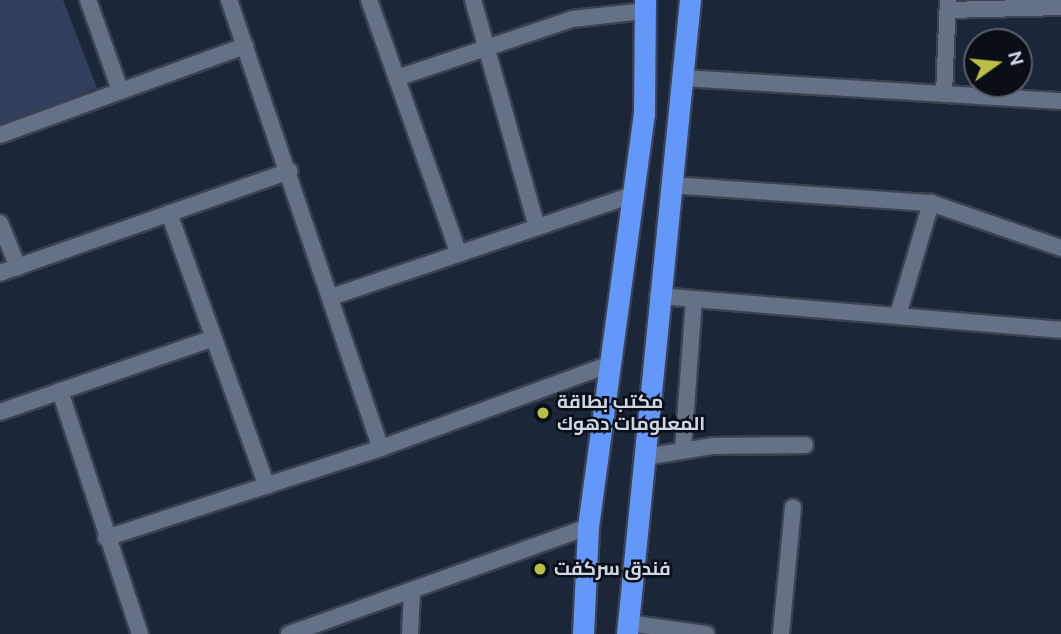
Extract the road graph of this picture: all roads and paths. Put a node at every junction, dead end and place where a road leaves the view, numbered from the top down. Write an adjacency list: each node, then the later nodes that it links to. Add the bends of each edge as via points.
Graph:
1 (88, 0): 13 (street)
2 (229, 0): 10 (street)
3 (369, 0): 11 (street)
4 (473, 0): 9 (street)
5 (690, 0): 12 (highway)
6 (645, 5): 9 (street, via 572,19); 19 (highway, via 644,114)
7 (948, 5): 8 (street); 14 (street)
8 (1061, 7)
9 (487, 45): 11 (street); 23 (street)
10 (245, 46): 13 (street); 17 (street)
11 (397, 78): 25 (street)
12 (683, 78): 14 (street); 18 (highway)
13 (120, 90): 16 (street)
14 (944, 94): 15 (street)
15 (1061, 101)
16 (0, 135)
17 (290, 171): 21 (street); 29 (street)
18 (671, 185): 20 (street); 28 (highway)
19 (635, 194): 23 (street); 34 (highway)
20 (931, 203): 24 (street); 31 (street)
21 (169, 213): 26 (street); 33 (street)
22 (0, 223): 26 (street)
23 (537, 227): 25 (street)
24 (1061, 248)
25 (459, 254): 29 (street)
26 (18, 267): 27 (street)
27 (0, 273)
28 (658, 296): 30 (street); 40 (highway)
29 (331, 297): 38 (street)
30 (694, 299): 31 (street); 39 (street)
31 (898, 315): 32 (street)
32 (1061, 330)
33 (214, 338): 35 (street); 41 (street)
34 (611, 364): 38 (street); 43 (highway)
35 (60, 391): 36 (street); 44 (street)
36 (0, 412)
37 (805, 444): 39 (street)
38 (381, 448): 41 (street)
39 (683, 449): 40 (street)
40 (645, 457): 46 (highway)
41 (267, 486): 44 (street)
42 (793, 508): 53 (street)
43 (588, 527): 45 (street); 51 (highway)
44 (106, 538): 48 (street)
45 (412, 592): 49 (street); 50 (street)
46 (628, 629): 47 (street)
47 (669, 631): 52 (street)
48 (140, 634)
49 (289, 634)
50 (410, 634)
51 (583, 634)
52 (706, 634)
53 (781, 634)

